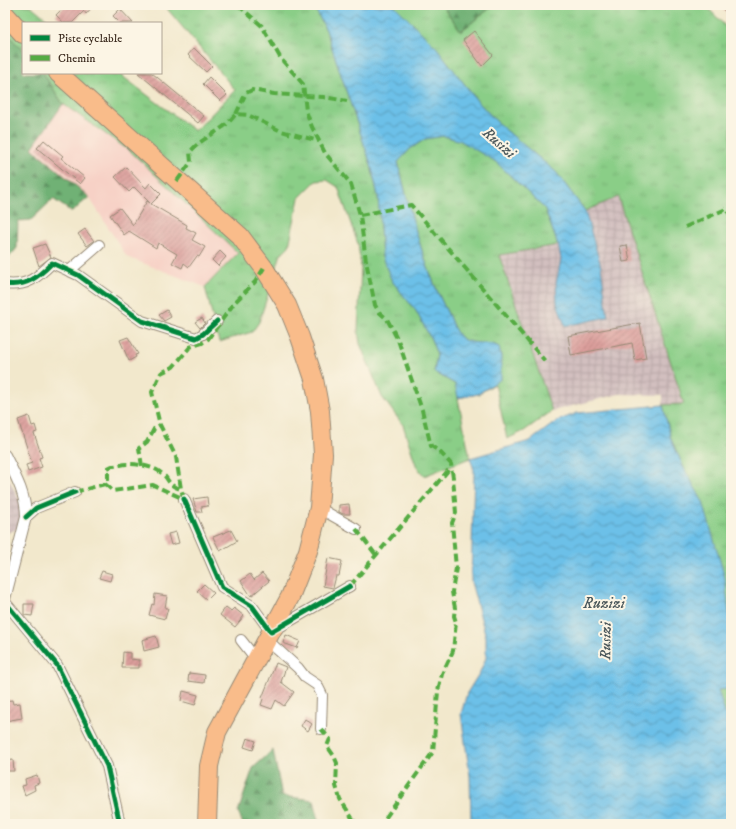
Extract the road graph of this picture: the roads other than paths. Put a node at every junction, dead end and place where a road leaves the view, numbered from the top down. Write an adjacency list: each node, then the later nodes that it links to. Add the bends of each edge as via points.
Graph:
1 (5, 14): 2 (highway)
2 (22, 33)
3 (59, 74): 11 (highway, via 240,236 287,305 314,379 320,411 323,454)
4 (99, 245): 5 (street)
5 (69, 271): 6 (street, via 52,263 36,279 13,285); 7 (street, via 142,322 196,338)
6 (5, 284)
7 (216, 321)
8 (5, 454): 12 (street, via 26,505)
9 (75, 492): 12 (street, via 36,508)
10 (184, 499): 16 (street, via 222,587 252,606 262,618)
11 (319, 508): 13 (street); 16 (highway, via 308,551 290,597)
12 (26, 517): 15 (street)
13 (356, 529)
14 (350, 586): 16 (street)
15 (5, 601): 20 (street, via 57,665 107,766)
16 (269, 636): 18 (highway); 19 (street, via 305,677 317,685 322,695)
17 (241, 640): 18 (street)
18 (256, 659): 21 (highway, via 217,732 209,766)
19 (321, 729)
20 (120, 824)
21 (207, 824)

